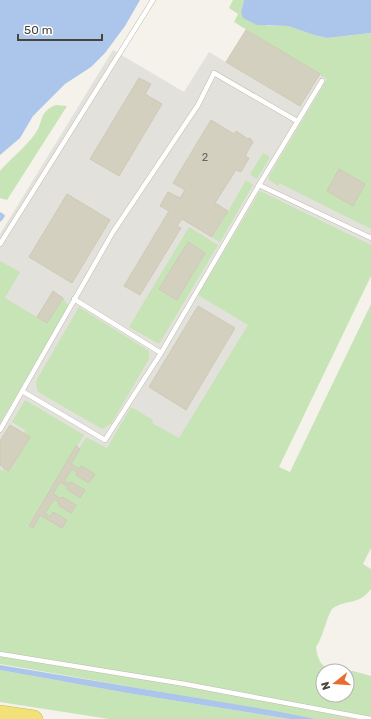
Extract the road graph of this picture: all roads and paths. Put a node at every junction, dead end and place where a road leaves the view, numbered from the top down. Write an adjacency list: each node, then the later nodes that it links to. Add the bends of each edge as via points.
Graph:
1 (153, 0): 6 (lane)
2 (322, 81): 3 (lane)
3 (297, 121): 4 (lane); 7 (lane, via 214,73 198,105 113,232)
4 (259, 185): 5 (lane); 8 (lane)
5 (371, 238)
6 (0, 244)
7 (74, 299): 8 (lane); 9 (lane)
8 (161, 353): 9 (lane, via 105,440)
9 (22, 391): 10 (lane)
10 (0, 430)
11 (0, 654): 14 (lane, via 185,684)
12 (0, 714): 13 (highway)
13 (34, 719)
14 (371, 719)

